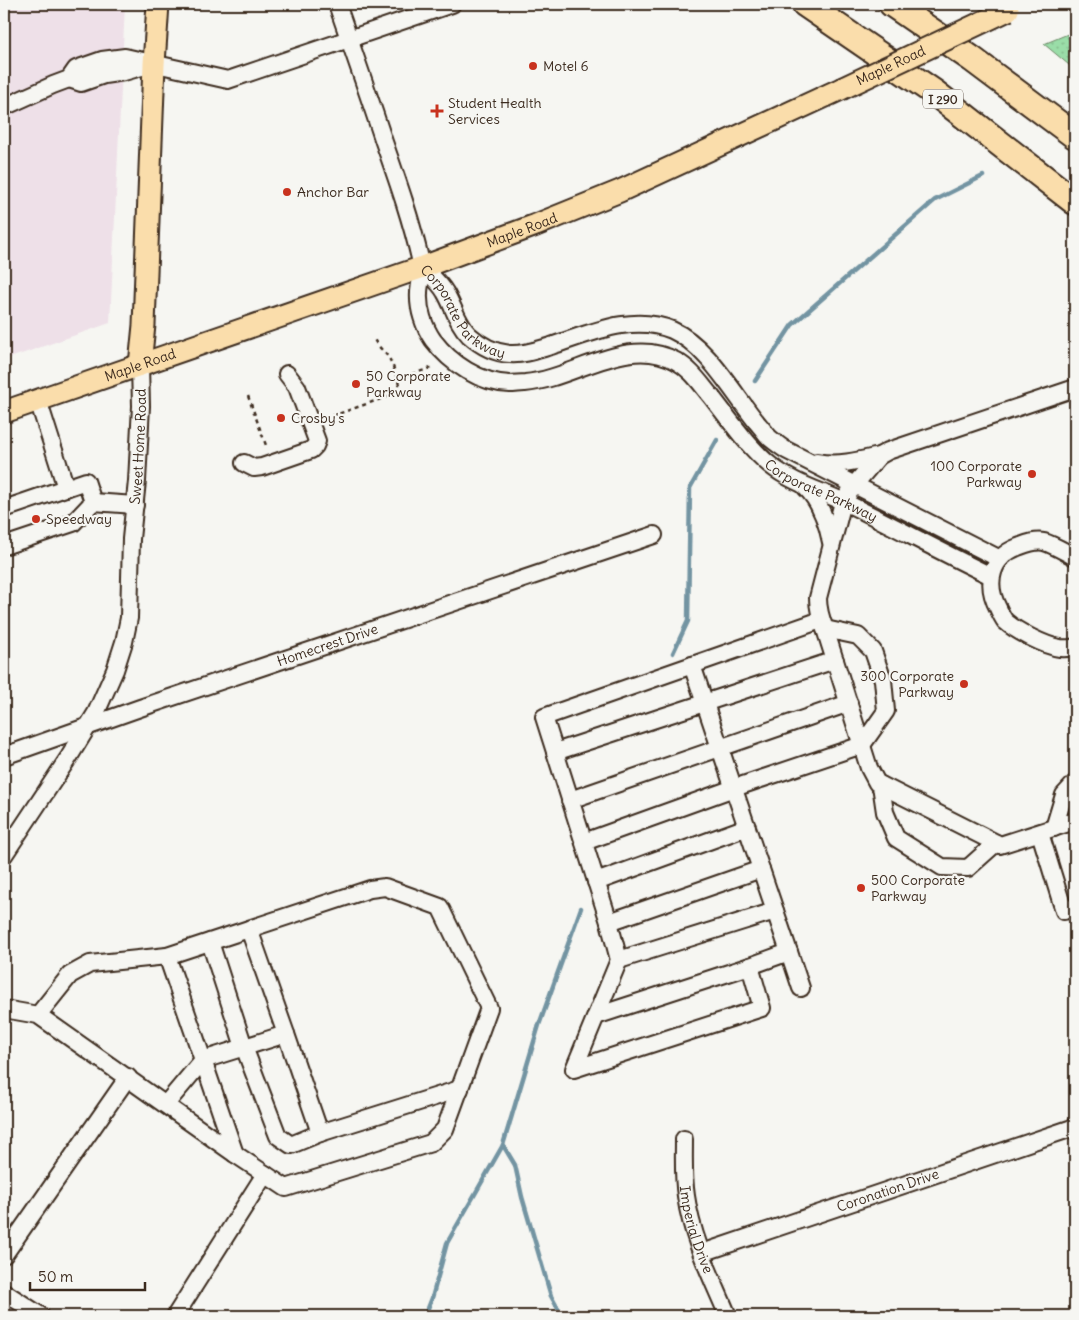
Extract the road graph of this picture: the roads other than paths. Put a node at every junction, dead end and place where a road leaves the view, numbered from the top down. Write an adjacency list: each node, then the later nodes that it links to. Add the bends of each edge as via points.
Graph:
1 (158, 4): 8 (main road, Sweet Home Road)
2 (337, 4): 7 (street)
3 (452, 4): 7 (street)
4 (805, 4): 11 (highway, I 290, via 935,93)
5 (892, 4): 10 (highway)
6 (1014, 7): 12 (main road, Maple Road, bridge, via 620,192)
7 (349, 39): 8 (street, via 228,80); 12 (street, via 407,208)
8 (154, 64): 9 (street, via 82,83 69,79); 13 (main road, Sweet Home Road)
9 (5, 103)
10 (1075, 136)
11 (1075, 202)
12 (422, 267): 13 (main road, Maple Road); 16 (street, Corporate Parkway, via 444,290 469,335 483,346 510,354 529,352 626,324 657,326 682,336 697,347); 18 (street, Corporate Parkway, via 419,294 422,320 442,351 475,375 510,384 532,382 626,353 651,353 678,362 692,373)
13 (140, 365): 17 (main road, Maple Road); 28 (street, Sweet Home Road)
14 (287, 374): 22 (street, via 297,388 317,441 315,446 254,468)
15 (1075, 388): 20 (street)
16 (734, 393): 18 (street); 21 (street, Corporate Parkway, via 771,439)
17 (38, 400): 19 (main road, Maple Road); 25 (street)
18 (718, 405): 23 (street, Corporate Parkway, via 770,466)
19 (4, 412)
20 (878, 456): 21 (street, via 842,464); 24 (street)
21 (806, 460): 24 (street, Corporate Parkway)
22 (244, 463)
23 (801, 483): 27 (street, Corporate Parkway); 31 (street, via 811,492 825,518)
24 (855, 484): 27 (street); 34 (street, Corporate Parkway)
25 (66, 488): 26 (street, via 86,481); 29 (street)
26 (93, 502): 28 (street); 32 (street, via 73,522)
27 (843, 502): 31 (street); 35 (street, Corporate Parkway)
28 (135, 505): 42 (street, Sweet Home Road, via 127,631 112,678)
29 (4, 509)
30 (654, 535): 42 (street, Homecrest Drive)
31 (832, 545): 36 (street, via 818,598)
32 (4, 546)
33 (1075, 557): 34 (street, via 1044,542 1032,542)
34 (1000, 559): 35 (street)
35 (991, 576): 37 (street, via 996,603 1004,620 1050,646 1062,649)
36 (823, 625): 38 (street); 39 (street); 43 (street, via 858,636 873,651 883,680 886,711)
37 (1075, 647)
38 (835, 660): 40 (street); 41 (street)
39 (692, 665): 41 (street); 45 (street, via 544,717)
40 (849, 703): 43 (street); 44 (street)
41 (705, 704): 44 (street); 45 (street)
42 (88, 726): 46 (street, Homecrest Drive); 56 (street, Sweet Home Road)
43 (862, 745): 48 (street, via 869,768); 49 (street)
44 (720, 747): 49 (street); 50 (street)
45 (555, 752): 50 (street)
46 (4, 756)
47 (1075, 783): 53 (street, via 1064,795)
48 (881, 785): 55 (street); 55 (street, via 885,812 896,838 942,867 968,868)
49 (734, 788): 52 (street); 54 (street)
50 (570, 800): 54 (street)
51 (1075, 821): 53 (street)
52 (747, 827): 57 (street); 58 (street)
53 (1047, 830): 55 (street, via 1000,845); 59 (street, via 1064,911)
54 (584, 842): 58 (street)
55 (996, 843)
56 (4, 855)
57 (761, 868): 60 (street); 61 (street)
58 (596, 882): 61 (street)
59 (1075, 907)
60 (775, 912): 64 (street); 66 (street)
61 (609, 922): 66 (street)
62 (249, 929): 63 (street); 72 (street); 76 (street, via 370,889 385,887 440,907 489,1008)
63 (210, 942): 65 (street); 73 (street)
64 (789, 952): 67 (street); 68 (street)
65 (167, 956): 70 (street, via 90,964 70,976); 74 (street)
66 (618, 960): 71 (street)
67 (750, 966): 71 (street); 71 (street, via 762,1008 574,1069)
68 (801, 988)
69 (4, 1009): 70 (street)
70 (38, 1014): 75 (street)
71 (596, 1016)
72 (286, 1034): 73 (street); 79 (street)
73 (244, 1047): 74 (street); 79 (street, via 278,1136 291,1144)
74 (203, 1060): 77 (street); 81 (street)
75 (128, 1077): 77 (street); 84 (street)
76 (460, 1089): 79 (street); 82 (street, via 446,1130 431,1142 286,1188)
77 (166, 1104): 81 (street)
78 (1075, 1126): 83 (street, Coronation Drive)
79 (320, 1133)
80 (684, 1139): 83 (street, Imperial Drive, via 686,1197)
81 (235, 1154): 82 (street)
82 (265, 1174): 87 (street)
83 (702, 1253): 88 (street, Imperial Drive)
84 (4, 1255)
85 (4, 1292): 86 (street)
86 (41, 1316)
87 (175, 1316)
88 (728, 1316)

